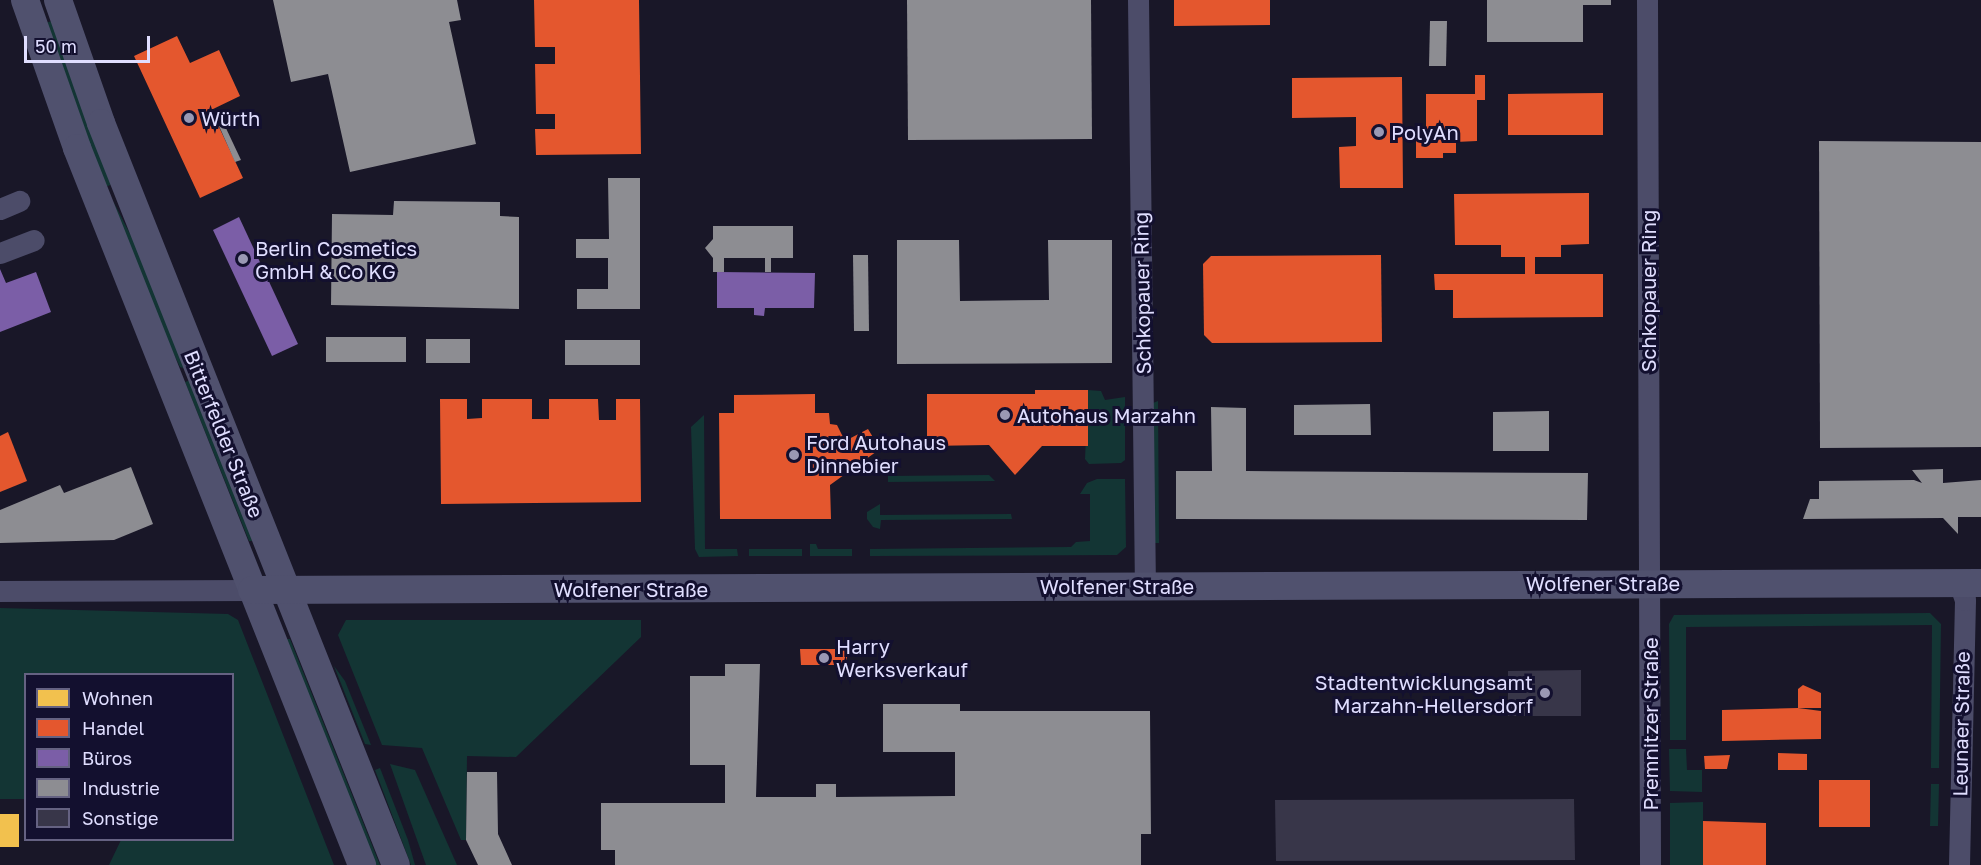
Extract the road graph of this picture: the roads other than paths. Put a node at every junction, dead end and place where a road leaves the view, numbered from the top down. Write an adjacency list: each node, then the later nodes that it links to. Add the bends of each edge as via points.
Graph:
1 (25, 0): 10 (main road, Bitterfelder Straße, via 77,148)
2 (58, 0): 11 (main road, Bitterfelder Straße, via 101,123)
3 (1138, 0): 9 (street, Schkopauer Ring)
4 (1647, 0): 7 (street, Schkopauer Ring)
5 (34, 240): 6 (street)
6 (0, 253)
7 (1649, 582): 8 (main road, Wolfener Straße); 9 (main road, Wolfener Straße); 15 (street, Premnitzer Straße)
8 (1970, 583): 16 (street, Leunaer Straße, via 1965,600)
9 (1145, 586): 11 (main road, Wolfener Straße)
10 (252, 590): 11 (main road, Wolfener Straße); 12 (street); 13 (main road, Bitterfelder Straße)
11 (287, 590): 14 (main road, Bitterfelder Straße)
12 (0, 591)
13 (362, 865)
14 (396, 865)
15 (1650, 865)
16 (1959, 865)

